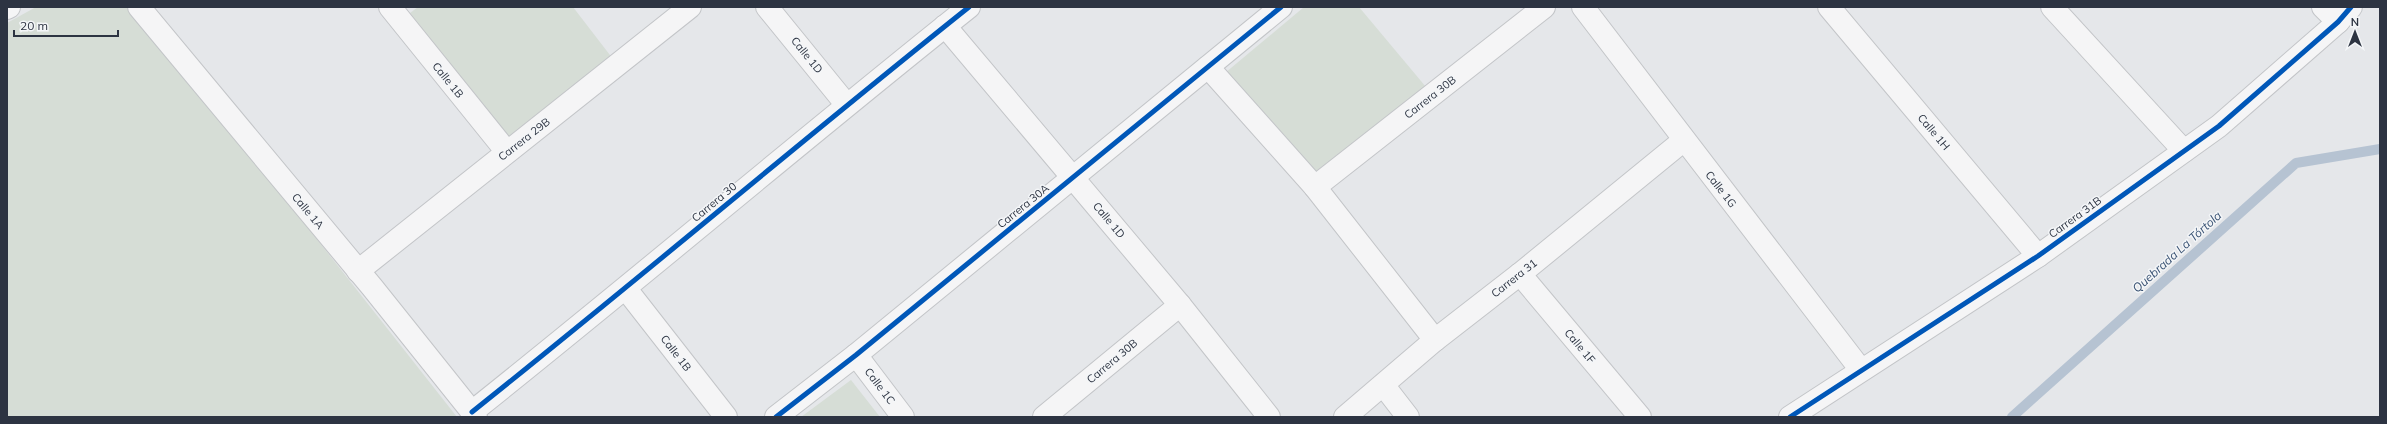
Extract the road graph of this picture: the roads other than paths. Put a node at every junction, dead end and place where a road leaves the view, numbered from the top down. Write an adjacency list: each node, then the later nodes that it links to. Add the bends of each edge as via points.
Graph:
1 (139, 7): 21 (street, Calle 1A)
2 (690, 7): 17 (street, Carrera 29B)
3 (767, 7): 14 (street, Calle 1D)
4 (969, 7): 12 (street, Carrera 30)
5 (1280, 7): 13 (street, Carrera 30A)
6 (1544, 7): 19 (street, Carrera 30B)
7 (1583, 7): 15 (street, Calle 1G)
8 (1829, 7): 20 (street, Calle 1H)
9 (2052, 7): 16 (street)
10 (394, 9): 17 (street, Calle 1B)
11 (2337, 12): 16 (street, Carrera 31B, via 2219,126)
12 (945, 26): 14 (street, Carrera 30); 18 (street, Calle 1D)
13 (1208, 67): 18 (street, Carrera 30A); 19 (street)
14 (846, 104): 23 (street, Carrera 30)
15 (1684, 140): 22 (street, Carrera 31); 27 (street, Calle 1G)
16 (2184, 151): 20 (street, Carrera 31B)
17 (507, 152): 21 (street, Carrera 29B)
18 (1073, 178): 24 (street, Calle 1D); 26 (street, Carrera 30A)
19 (1315, 187): 25 (street)
20 (2038, 256): 27 (street, Carrera 31B)
21 (358, 271): 29 (street, Calle 1A)
22 (1520, 274): 25 (street, Carrera 31); 37 (street, Calle 1F)
23 (626, 289): 29 (street, Carrera 30); 30 (street, Calle 1B)
24 (1180, 305): 33 (street, Carrera 30B); 34 (street, Calle 1D)
25 (1435, 340): 28 (street, Carrera 31)
26 (856, 355): 31 (street, Carrera 30A); 32 (street, Calle 1C)
27 (1861, 370): 38 (street, Carrera 31B)
28 (1384, 386): 35 (street, Carrera 31); 36 (street)
29 (474, 415)
30 (726, 417)
31 (776, 417)
32 (903, 417)
33 (1044, 417)
34 (1269, 417)
35 (1345, 417)
36 (1408, 417)
37 (1640, 417)
38 (1790, 417)

